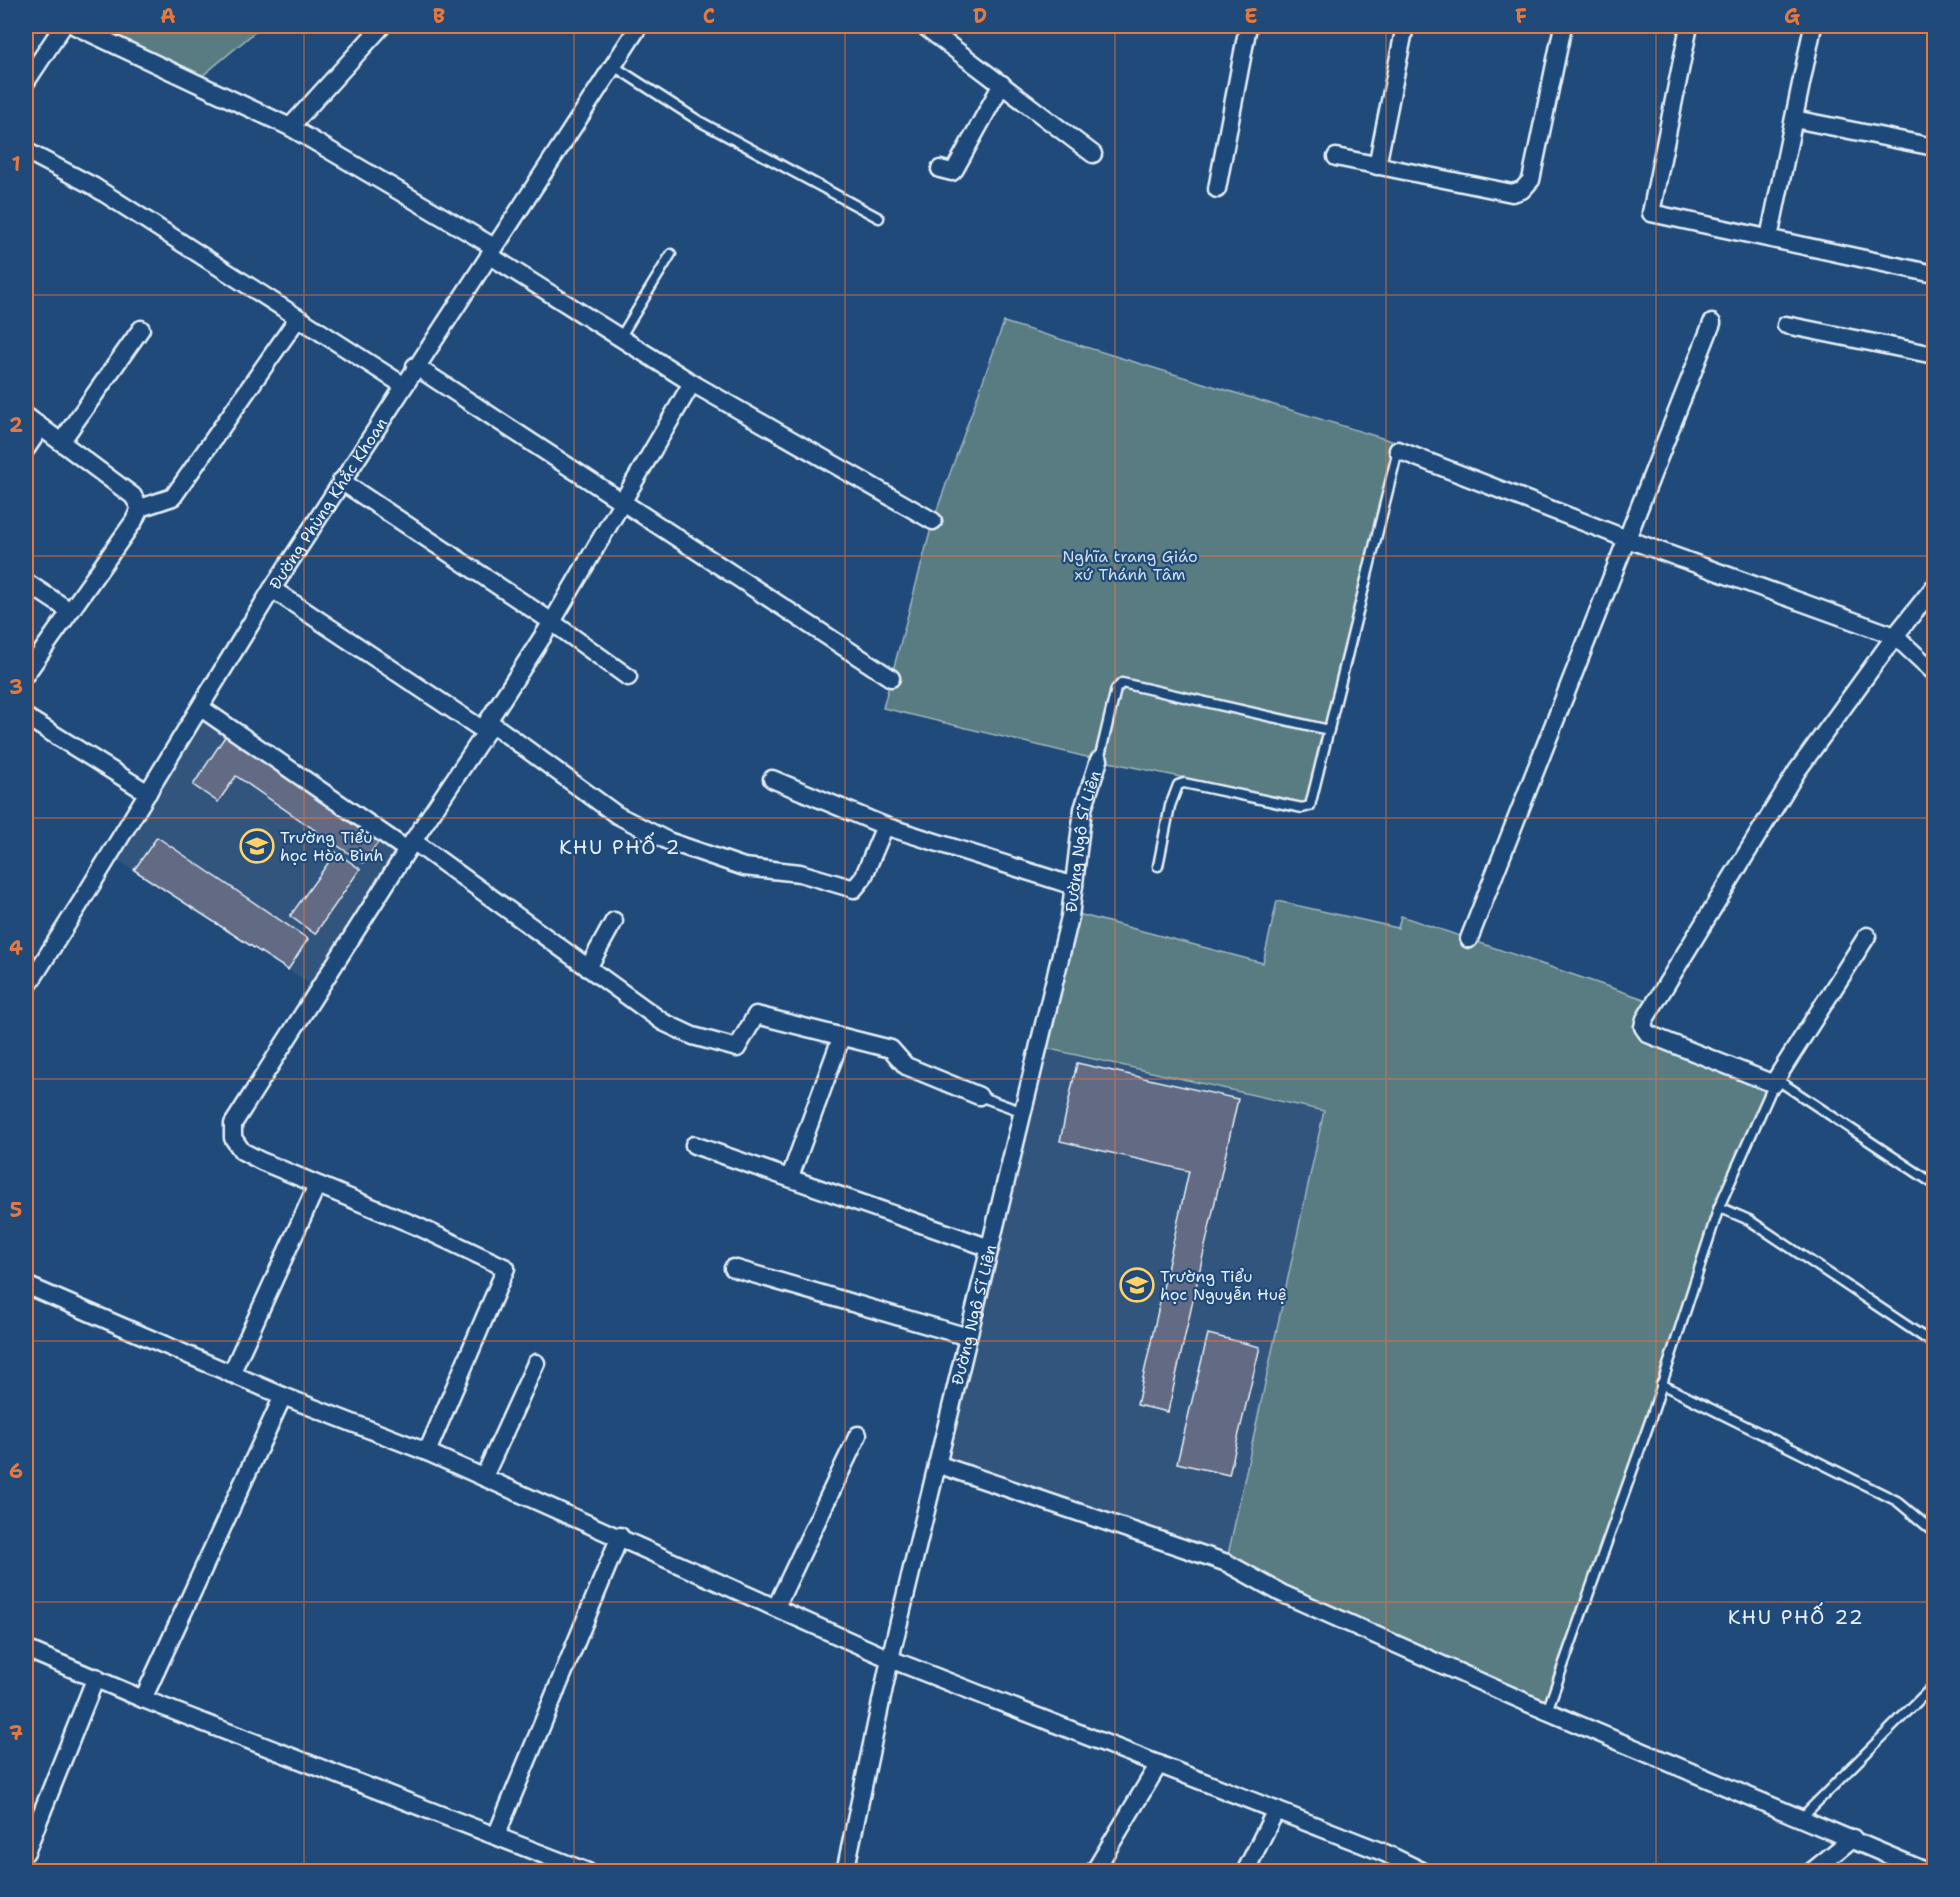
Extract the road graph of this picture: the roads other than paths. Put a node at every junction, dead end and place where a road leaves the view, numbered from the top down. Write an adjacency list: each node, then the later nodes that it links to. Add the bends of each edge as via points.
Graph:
1 (63, 26): 12 (street)
2 (75, 26): 15 (street)
3 (382, 26): 15 (street)
4 (639, 26): 11 (street, Đường Phùng Khắc Khoan)
5 (924, 26): 13 (street)
6 (1248, 26): 22 (street)
7 (1405, 26): 20 (street)
8 (1563, 26): 20 (street, via 1531,180 1522,190 1512,193)
9 (1689, 26): 24 (street, via 1651,213)
10 (1813, 26): 14 (street)
11 (612, 65): 23 (lane, via 699,121); 25 (street, Đường Phùng Khắc Khoan)
12 (26, 82)
13 (1002, 84): 18 (street); 21 (street, via 955,169)
14 (1794, 119): 16 (street); 24 (street)
15 (290, 127): 25 (street)
16 (1935, 147)
17 (26, 151): 28 (street, via 93,186)
18 (1094, 154)
19 (1336, 157): 20 (street)
20 (1377, 166)
21 (940, 169)
22 (1217, 189)
23 (879, 218)
24 (1769, 238): 27 (street)
25 (491, 251): 32 (street); 34 (street, Đường Phùng Khắc Khoan)
26 (671, 254): 32 (lane)
27 (1935, 274)
28 (298, 318): 36 (street); 44 (street, via 173,497)
29 (1712, 323): 46 (street)
30 (1786, 324): 33 (street)
31 (141, 328): 39 (street)
32 (620, 338): 35 (street)
33 (1935, 355)
34 (415, 366): 36 (street, Đường Phùng Khắc Khoan); 43 (street)
35 (692, 383): 43 (street); 45 (street)
36 (403, 385): 42 (street, Đường Phùng Khắc Khoan)
37 (26, 416): 38 (street)
38 (41, 428): 39 (street); 40 (street)
39 (61, 442): 44 (street, via 133,496)
40 (26, 449)
41 (1398, 450): 46 (street); 60 (lane)
42 (341, 481): 49 (street, Đường Phùng Khắc Khoan); 51 (street)
43 (621, 504): 51 (street); 56 (street)
44 (140, 508): 50 (street)
45 (933, 521)
46 (1627, 539): 52 (street); 70 (street)
47 (26, 582): 50 (street)
48 (1935, 587): 52 (street)
49 (272, 589): 57 (street, Đường Phùng Khắc Khoan); 59 (street)
50 (70, 611): 54 (street)
51 (552, 622): 55 (street); 59 (street)
52 (1895, 636): 53 (street); 74 (street, via 1797,771 1645,1018 1643,1027 1648,1034)
53 (1935, 672)
54 (26, 674)
55 (628, 677)
56 (891, 678)
57 (201, 708): 63 (street, Đường Phùng Khắc Khoan); 65 (street)
58 (26, 717): 63 (street)
59 (487, 727): 64 (street, via 617,815 668,841 744,867 800,873 854,889 863,878); 65 (street)
60 (1329, 730): 61 (lane, via 1122,683 1116,689); 66 (lane, via 1310,806 1302,808 1184,783 1178,785)
61 (1099, 760): 67 (street, Đường Ngô Sĩ Liên, via 1083,809)
62 (772, 779): 64 (street)
63 (148, 793): 72 (street, Đường Phùng Khắc Khoan)
64 (885, 826): 67 (street)
65 (410, 846): 71 (street); 80 (street, via 233,1124 232,1138 242,1151)
66 (1158, 866)
67 (1074, 886): 76 (street, Đường Ngô Sĩ Liên)
68 (614, 921): 71 (street)
69 (1867, 936): 74 (street)
70 (1469, 939)
71 (588, 968): 73 (street, via 663,1022 693,1036 736,1048 756,1015)
72 (26, 989)
73 (841, 1038): 75 (street, via 891,1049 906,1066); 78 (street)
74 (1775, 1082): 79 (lane); 81 (lane)
75 (979, 1096): 76 (lane)
76 (1023, 1113): 82 (street, Đường Ngô Sĩ Liên)
77 (694, 1145): 78 (street)
78 (790, 1178): 82 (street)
79 (1935, 1184)
80 (317, 1185): 88 (street); 92 (street, via 506,1268)
81 (1719, 1207): 86 (lane, via 1749,1220); 89 (lane)
82 (990, 1248): 85 (street, Đường Ngô Sĩ Liên)
83 (733, 1268): 85 (street)
84 (26, 1285): 88 (street)
85 (968, 1337): 93 (street, Đường Ngô Sĩ Liên)
86 (1935, 1344)
87 (536, 1363): 94 (street)
88 (231, 1374): 90 (street)
89 (1661, 1384): 95 (lane, via 1897,1501); 103 (lane)
90 (283, 1396): 92 (street); 102 (street)
91 (858, 1435): 97 (street)
92 (427, 1452): 94 (street)
93 (937, 1464): 99 (street, Đường Ngô Sĩ Liên); 103 (street, via 1227,1563 1281,1593)
94 (484, 1477): 96 (street)
95 (1935, 1532)
96 (620, 1536): 97 (street); 107 (street)
97 (776, 1607): 99 (street)
98 (26, 1649): 100 (street)
99 (890, 1659): 104 (street); 111 (street, Đường Ngô Sĩ Liên)
100 (96, 1677): 102 (street); 109 (street)
101 (1935, 1685): 106 (lane)
102 (143, 1699): 107 (street)
103 (1547, 1711): 106 (street)
104 (1159, 1764): 105 (street); 112 (street)
105 (1276, 1810): 113 (street); 114 (street)
106 (1802, 1817): 108 (street)
107 (496, 1836): 110 (street)
108 (1853, 1838): 115 (street); 116 (street)
109 (26, 1852)
110 (588, 1872)
111 (845, 1872)
112 (1094, 1872)
113 (1245, 1872)
114 (1424, 1872)
115 (1811, 1872)
116 (1928, 1872)

